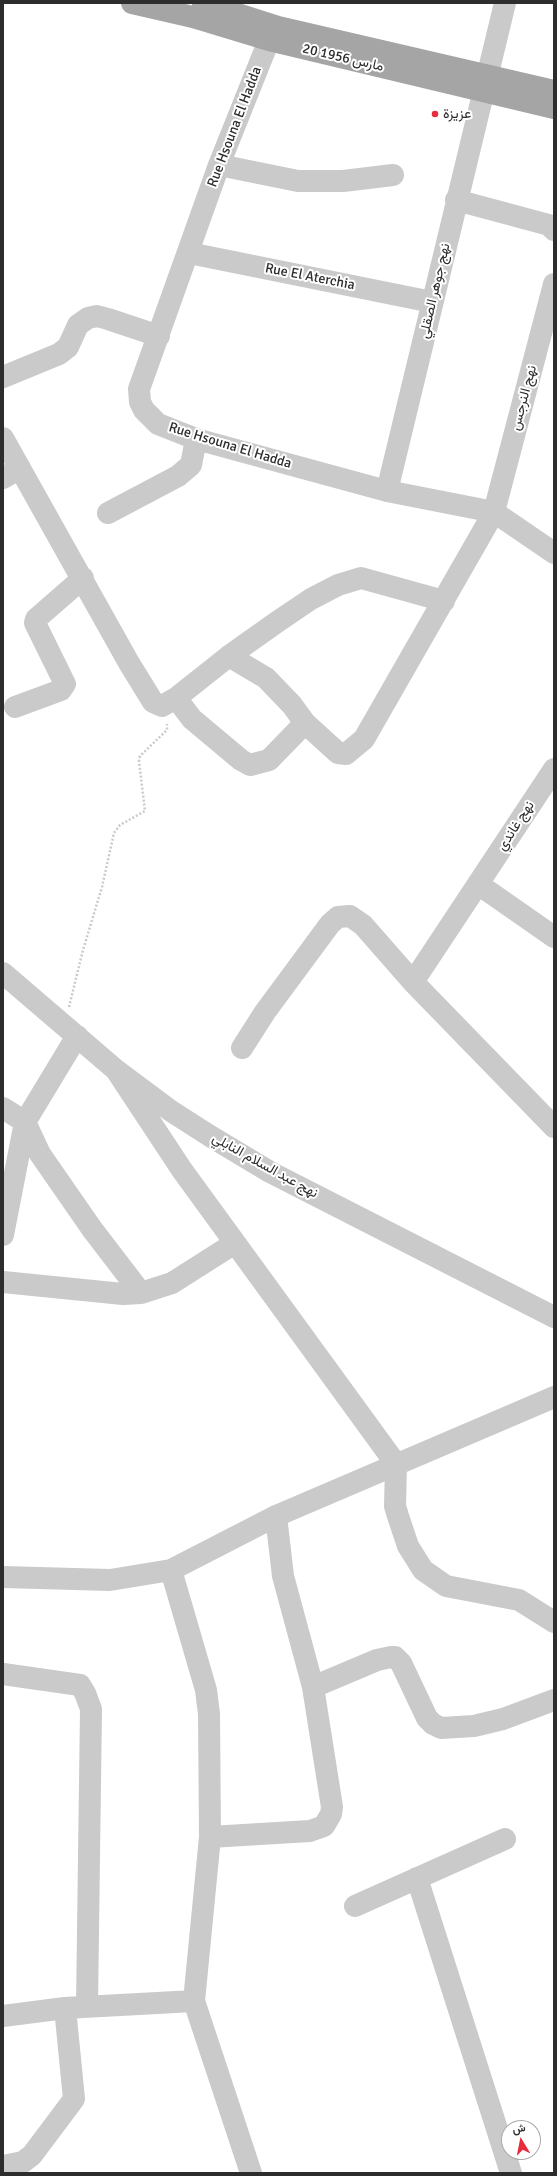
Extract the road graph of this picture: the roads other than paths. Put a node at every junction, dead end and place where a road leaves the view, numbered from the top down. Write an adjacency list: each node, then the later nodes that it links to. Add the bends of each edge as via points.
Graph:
1 (132, 3): 4 (main road, 20 مارس 1956, via 193,17)
2 (203, 3): 5 (main road, 20 مارس 1956, via 278,27)
3 (505, 3): 5 (street, نهج جوهر الصقلي)
4 (269, 40): 5 (main road, 20 مارس 1956); 8 (street, Rue Hsouna El Hadda)
5 (484, 84): 6 (main road, 20 مارس 1956); 7 (main road, 20 مارس 1956); 10 (street, نهج جوهر الصقلي)
6 (554, 91)
7 (554, 108)
8 (219, 165): 9 (street, via 298,181 343,181); 12 (street, Rue Hsouna El Hadda)
9 (393, 175)
10 (456, 200): 11 (street, via 549,225); 14 (street, نهج جوهر الصقلي)
11 (554, 230)
12 (188, 253): 14 (street, Rue El Aterchia); 15 (street, Rue Hsouna El Hadda)
13 (554, 284): 21 (street, نهج النرجس)
14 (432, 302): 20 (street, نهج جوهر الصقلي)
15 (159, 336): 16 (street, via 97,316 88,318 78,325 68,347 59,354); 18 (street, Rue Hsouna El Hadda, via 139,389 140,402 158,424)
16 (3, 377)
17 (3, 438): 19 (street)
18 (196, 438): 20 (street, Rue Hsouna El Hadda); 22 (street, via 191,465 178,476)
19 (12, 473): 24 (street)
20 (387, 491): 21 (street, Rue Hsouna El Hadda)
21 (494, 512): 23 (street, Rue Hsouna El Hadda); 25 (street, نهج النرجس)
22 (108, 513)
23 (554, 553)
24 (83, 578): 27 (street, via 153,702); 28 (street, via 34,623 65,684 61,690)
25 (444, 601): 26 (street, via 361,578 338,585 311,599); 29 (street, نهج النرجس, via 364,739 352,751 346,754 338,753)
26 (228, 656): 27 (street); 29 (street, via 266,678)
27 (169, 702): 29 (street, via 250,765 269,760)
28 (14, 707)
29 (305, 723)
30 (554, 769): 31 (street, نهج غاندي)
31 (478, 884): 32 (street); 34 (street, نهج غاندي)
32 (554, 937)
33 (3, 973): 35 (street, نهج عبد السلام النابلي)
34 (413, 982): 36 (street, via 363,925 350,916 338,916 324,930); 40 (street)
35 (71, 1031): 37 (street, نهج عبد السلام النابلي); 39 (street)
36 (242, 1048)
37 (116, 1070): 42 (street); 45 (street, نهج عبد السلام النابلي, via 171,1111 258,1165)
38 (3, 1108): 39 (street)
39 (25, 1122): 41 (street); 44 (street, via 40,1154 92,1229)
40 (554, 1127)
41 (3, 1235)
42 (234, 1243): 44 (street, via 172,1283); 47 (street)
43 (3, 1282): 44 (street, via 123,1294)
44 (141, 1293)
45 (554, 1317)
46 (554, 1397): 47 (street)
47 (396, 1464): 48 (street); 51 (street, via 398,1516 408,1546 423,1570 446,1586 519,1600)
48 (276, 1516): 49 (street); 53 (street, via 283,1576)
49 (171, 1570): 50 (street, via 110,1580); 55 (street, via 206,1690 209,1714)
50 (3, 1577)
51 (554, 1622)
52 (3, 1674): 60 (street, via 80,1685 90,1709)
53 (313, 1687): 54 (street, via 377,1660 395,1657 401,1663 427,1718 441,1728 474,1726 503,1719); 55 (street, via 332,1806 328,1821 324,1826 310,1832)
54 (554, 1700)
55 (210, 1837): 59 (street)
56 (505, 1839): 57 (street)
57 (417, 1878): 58 (street); 65 (street)
58 (355, 1906)
59 (194, 2001): 60 (street); 64 (street)
60 (87, 2006): 61 (street)
61 (65, 2008): 62 (street); 63 (street, via 74,2099 32,2155 23,2162)
62 (3, 2016)
63 (3, 2166)
64 (251, 2173)
65 (511, 2173)

